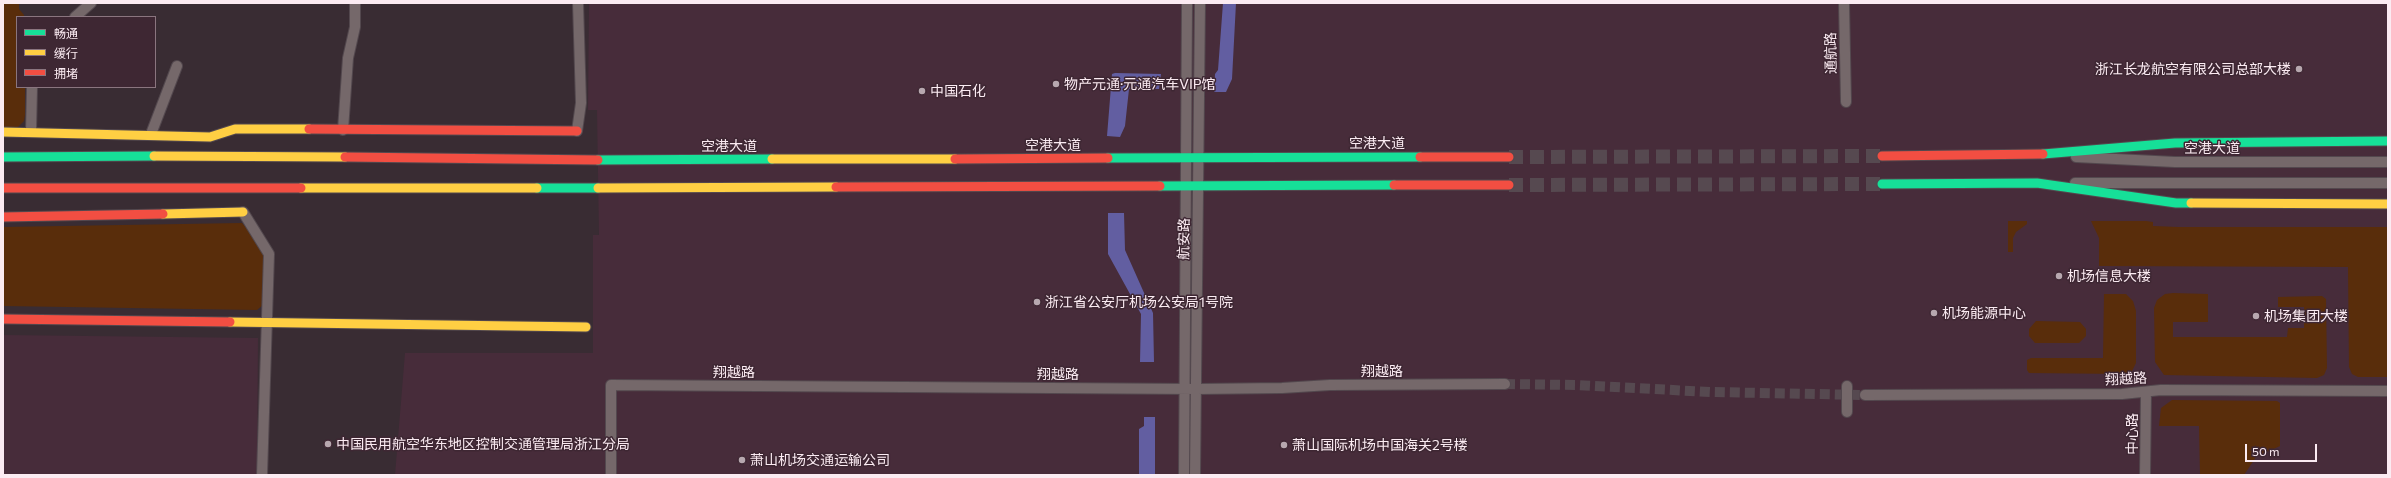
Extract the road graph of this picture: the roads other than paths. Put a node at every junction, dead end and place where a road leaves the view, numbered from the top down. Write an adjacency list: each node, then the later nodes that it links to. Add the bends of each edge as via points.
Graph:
1 (91, 3): 7 (street)
2 (355, 3): 11 (street, via 356,27 348,58)
3 (578, 3): 12 (street, via 581,103)
4 (1187, 3): 21 (street, 航安路)
5 (1200, 3): 22 (street, 航安路)
6 (1844, 3): 10 (street, 通航路)
7 (76, 16)
8 (177, 66): 15 (street)
9 (32, 88): 14 (street)
10 (1846, 102)
11 (343, 130): 12 (main road); 15 (main road, via 235,129 210,137)
12 (577, 131)
13 (3, 132): 14 (main road)
14 (31, 132): 15 (main road)
15 (151, 134)
16 (2388, 141): 17 (main road, 空港大道, via 2175,142)
17 (2037, 155): 18 (main road, 空港大道); 23 (street, 空港大道, via 2175,162)
18 (1882, 156)
19 (3, 157): 21 (main road, 空港大道, via 261,156 598,160)
20 (1509, 157): 22 (main road, 空港大道)
21 (1186, 158): 22 (main road, 空港大道); 28 (street, 航安路)
22 (1199, 158): 29 (street, 航安路)
23 (2388, 162)
24 (2037, 183): 25 (street); 26 (main road); 31 (main road, via 2176,202)
25 (2388, 183)
26 (1882, 184)
27 (1509, 185): 29 (main road)
28 (1185, 186): 29 (main road); 30 (main road); 39 (street, 航安路)
29 (1199, 186): 40 (street, 航安路)
30 (3, 188)
31 (2388, 204)
32 (243, 212): 33 (main road); 35 (street, via 269,254)
33 (3, 217)
34 (3, 319): 35 (main road)
35 (267, 322): 36 (main road); 45 (street)
36 (586, 327)
37 (1505, 384): 40 (street, 翔越路)
38 (1847, 386): 44 (street)
39 (1184, 389): 40 (street, 翔越路); 46 (street, 翔越路, via 611,385); 47 (street, 航安路)
40 (1196, 389): 48 (street, 航安路)
41 (2388, 391): 42 (street, 翔越路)
42 (2146, 392): 43 (street, 翔越路); 49 (street, 中心路)
43 (1865, 395)
44 (1847, 412)
45 (262, 475)
46 (611, 475)
47 (1184, 475)
48 (1195, 475)
49 (2145, 475)

